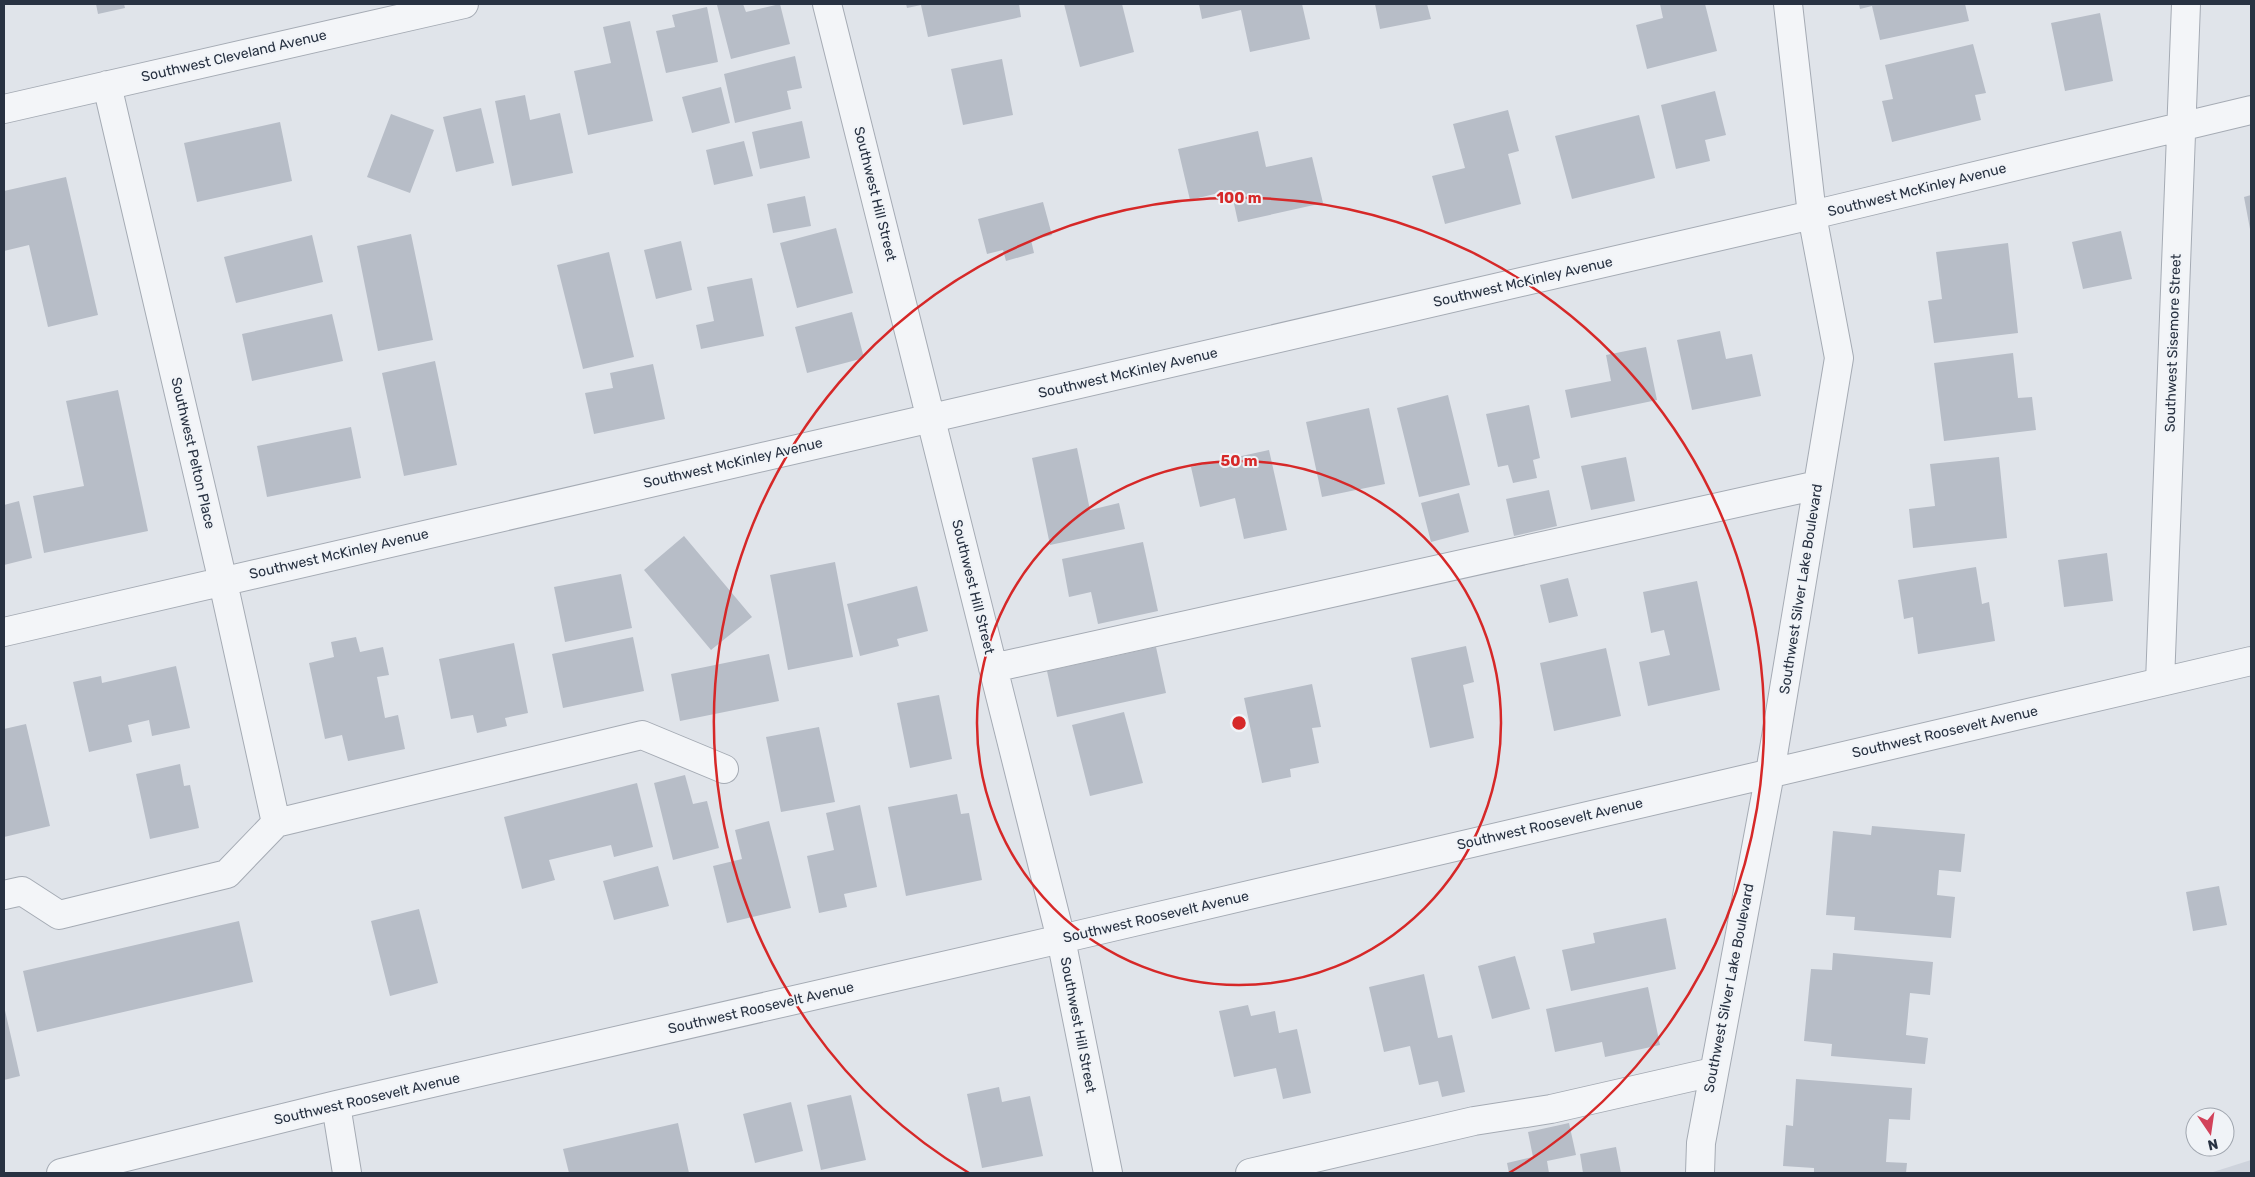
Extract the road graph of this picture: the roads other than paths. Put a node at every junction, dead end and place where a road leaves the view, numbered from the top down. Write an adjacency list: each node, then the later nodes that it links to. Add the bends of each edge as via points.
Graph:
1 (464, 4): 5 (street, Southwest Cleveland Avenue)
2 (826, 4): 10 (street, Southwest Hill Street)
3 (1788, 4): 9 (street, Southwest Silver Lake Boulevard)
4 (2186, 4): 8 (street, Southwest Sisemore Street)
5 (106, 85): 6 (street, Southwest Cleveland Avenue); 12 (street, Southwest Pelton Place)
6 (4, 109)
7 (2251, 110): 8 (street, Southwest McKinley Avenue)
8 (2181, 126): 9 (street, Southwest McKinley Avenue); 16 (street, Southwest Sisemore Street)
9 (1812, 216): 10 (street, Southwest McKinley Avenue); 11 (street, Southwest Silver Lake Boulevard, via 1839,358)
10 (931, 419): 12 (street, Southwest McKinley Avenue); 15 (street, Southwest Hill Street)
11 (1818, 485): 15 (street); 18 (street, Southwest Silver Lake Boulevard)
12 (223, 582): 13 (street, Southwest McKinley Avenue); 19 (street, Southwest Pelton Place)
13 (4, 632)
14 (2251, 661): 16 (street, Southwest Roosevelt Avenue)
15 (994, 668): 21 (street, Southwest Hill Street)
16 (2160, 682): 18 (street, Southwest Roosevelt Avenue)
17 (724, 769): 19 (street, via 642,735)
18 (1770, 773): 21 (street, Southwest Roosevelt Avenue); 22 (street, Southwest Silver Lake Boulevard)
19 (276, 823): 20 (street, via 227,874 60,915 22,891)
20 (4, 895)
21 (1061, 939): 23 (street, Southwest Roosevelt Avenue); 26 (street, Southwest Hill Street)
22 (1713, 1072): 27 (street, via 1551,1108 1467,1122); 28 (street, Southwest Silver Lake Boulevard, via 1701,1143)
23 (336, 1105): 24 (street, Southwest Roosevelt Avenue); 25 (street)
24 (61, 1173)
25 (347, 1173)
26 (1108, 1173)
27 (1250, 1173)
28 (1700, 1173)

